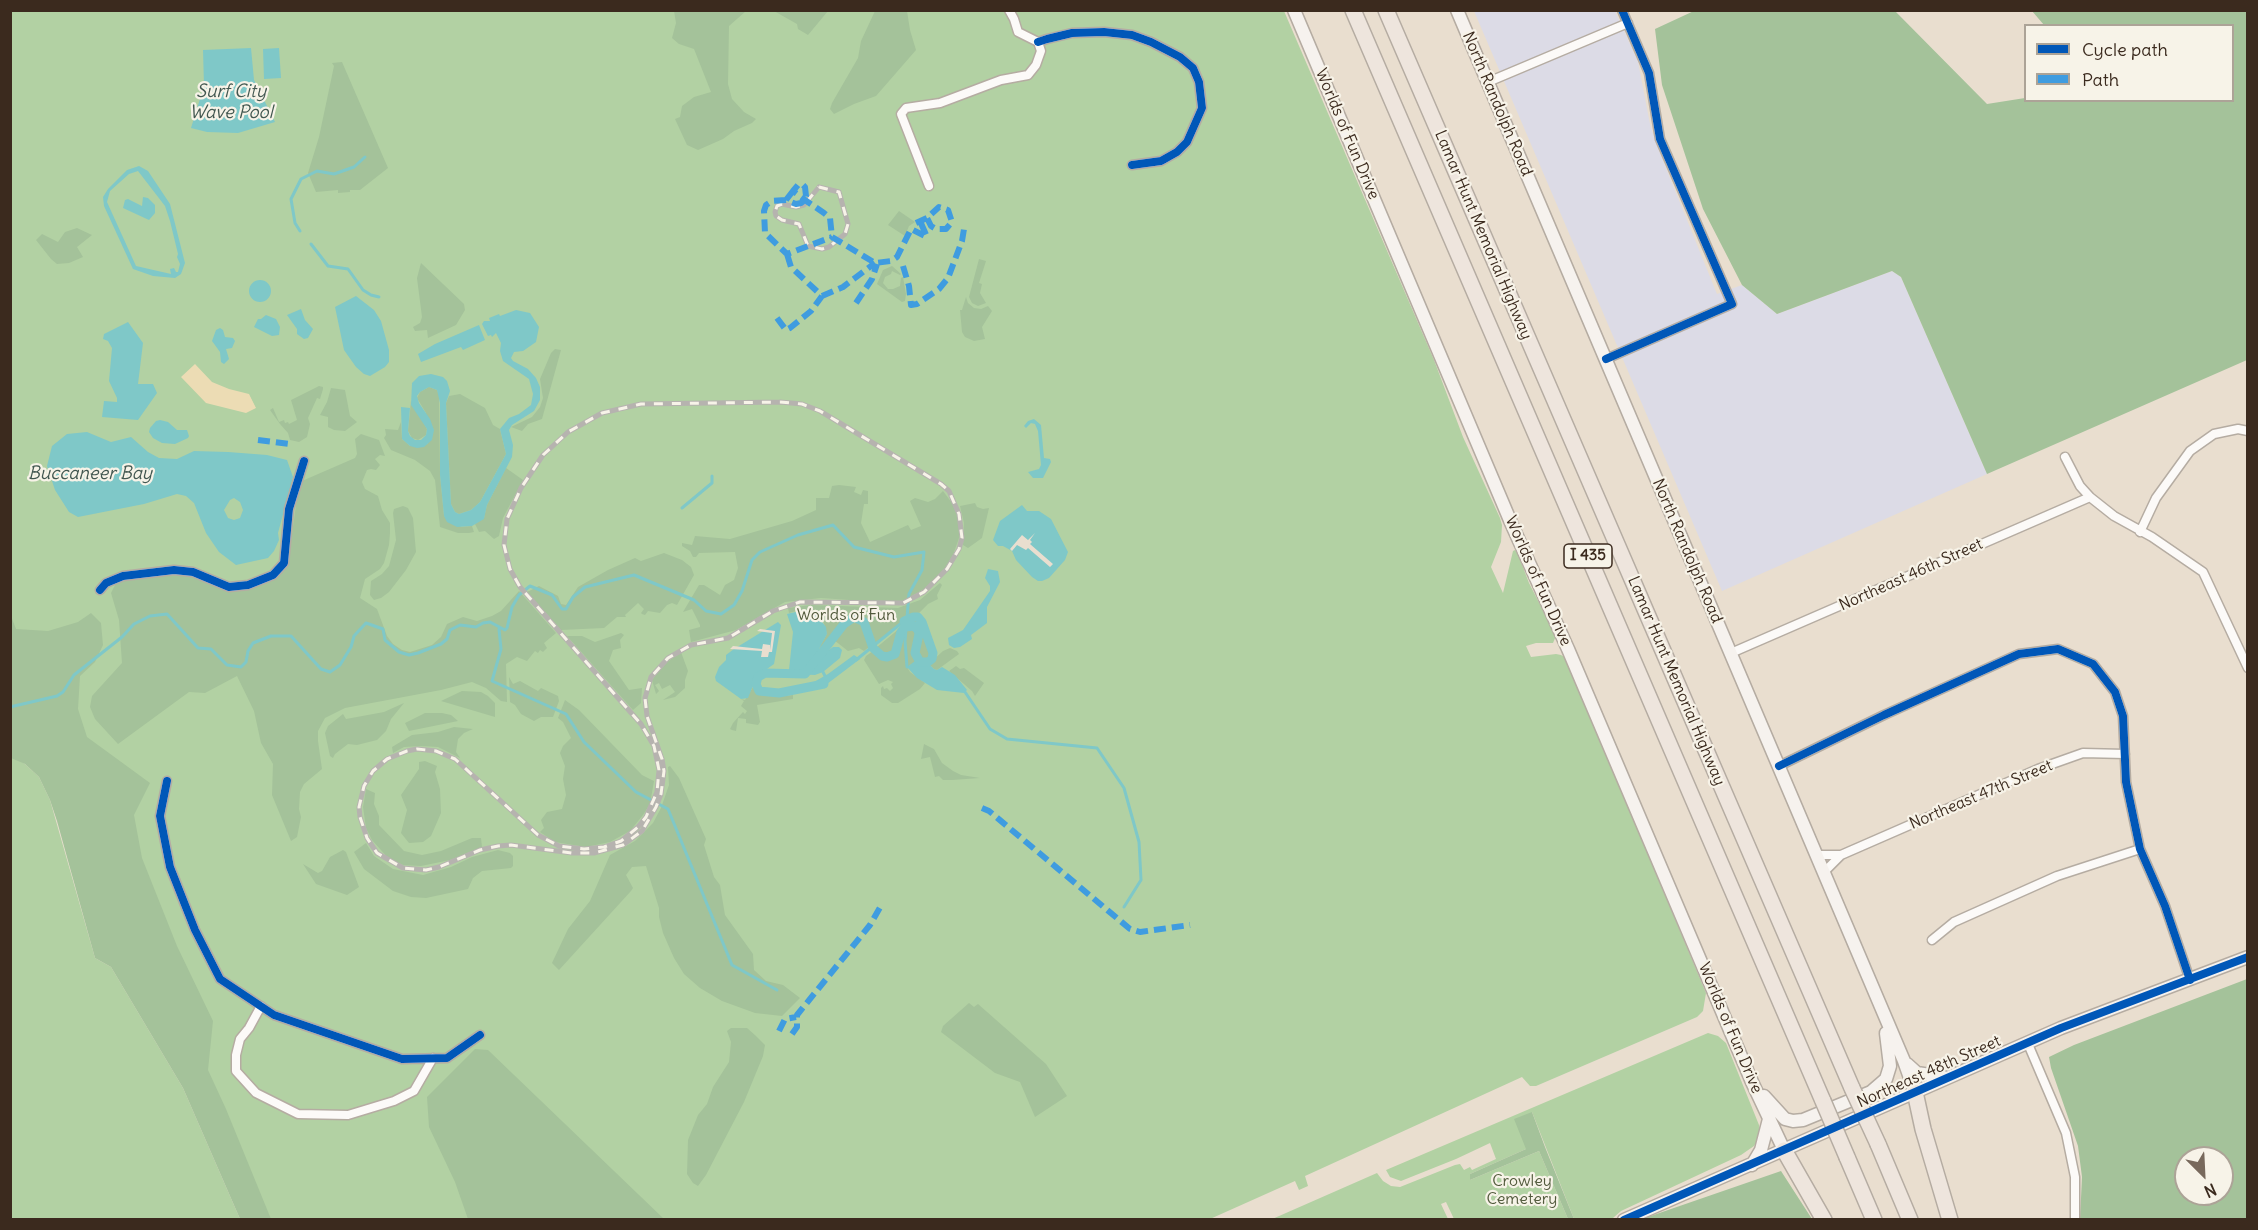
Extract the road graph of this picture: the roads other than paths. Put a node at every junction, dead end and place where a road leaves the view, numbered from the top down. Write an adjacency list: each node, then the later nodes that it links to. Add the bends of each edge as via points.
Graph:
1 (1009, 10): 8 (street, via 1018,32)
2 (1294, 10): 38 (main road, Worlds of Fun Drive)
3 (1353, 10): 45 (highway, Lamar Hunt Memorial Highway / I 435, bridge)
4 (1386, 10): 46 (highway, Lamar Hunt Memorial Highway / I 435, bridge)
5 (1457, 10): 9 (main road, North Randolph Road)
6 (1622, 10): 7 (street)
7 (1628, 23): 9 (street); 12 (street, via 1649,73 1660,139 1732,304)
8 (1038, 42): 10 (street, via 1072,33 1132,35 1180,57 1193,68 1202,108 1187,142 1161,161); 11 (street, via 1041,51 1028,75 1001,80 940,103 906,108 902,114)
9 (1488, 82): 12 (main road, North Randolph Road)
10 (1132, 165)
11 (928, 186)
12 (1606, 359): 19 (main road, North Randolph Road)
13 (2247, 431): 17 (street, via 2214,434 2190,451 2156,498)
14 (2065, 457): 16 (street, via 2080,486)
15 (304, 461): 18 (street, via 289,509 284,563 273,575 248,585 229,587 193,572 174,570 123,576)
16 (2091, 497): 17 (street); 19 (street, Northeast 46th Street)
17 (2140, 532): 20 (street, via 2203,572)
18 (100, 590)
19 (1731, 654): 22 (main road, North Randolph Road)
20 (2247, 668)
21 (2125, 754): 22 (street, via 2123,716 2115,692 2093,664 2058,649 2019,654); 24 (street, via 2126,782); 26 (street, Northeast 47th Street, via 2083,753 2038,769)
22 (1779, 766): 25 (main road, North Randolph Road)
23 (167, 781): 31 (street, via 160,816 170,867 195,930 220,979)
24 (2140, 849): 28 (street, via 2047,881 1954,922); 30 (street, via 2165,906)
25 (1817, 855): 26 (street, Northeast 47th Street); 27 (main road, North Randolph Road)
26 (1841, 855): 27 (street, Northeast 47th Street)
27 (1824, 872): 32 (main road, North Randolph Road)
28 (1932, 940)
29 (2247, 957): 30 (main road, Northeast 48th Street)
30 (2190, 980): 34 (main road, Northeast 48th Street)
31 (261, 1006): 35 (street, via 274,1016 402,1059); 35 (street, via 240,1039 236,1071 256,1093 298,1114 348,1115 394,1101 414,1091)
32 (1882, 1012): 36 (main road, North Randolph Road); 38 (main road, via 1890,1066 1886,1079 1871,1092 1793,1121 1785,1119)
33 (480, 1035): 35 (street, via 447,1058)
34 (2028, 1044): 37 (main road, Northeast 48th Street); 48 (street, via 2068,1144 2075,1178)
35 (433, 1058)
36 (1904, 1061): 37 (main road, via 1917,1073); 39 (main road, North Randolph Road)
37 (1946, 1078): 39 (main road, Northeast 48th Street)
38 (1752, 1082): 40 (main road, Worlds of Fun Drive)
39 (1915, 1092): 41 (main road, Northeast 48th Street); 47 (highway)
40 (1769, 1118): 41 (main road, Worlds of Fun Drive); 42 (main road, via 1761,1150)
41 (1784, 1150): 42 (main road, Northeast 48th Street); 44 (highway)
42 (1752, 1165): 43 (main road, Northeast 48th Street)
43 (1624, 1220)
44 (1824, 1220)
45 (1874, 1220)
46 (1910, 1220)
47 (1950, 1220)
48 (2075, 1220)

